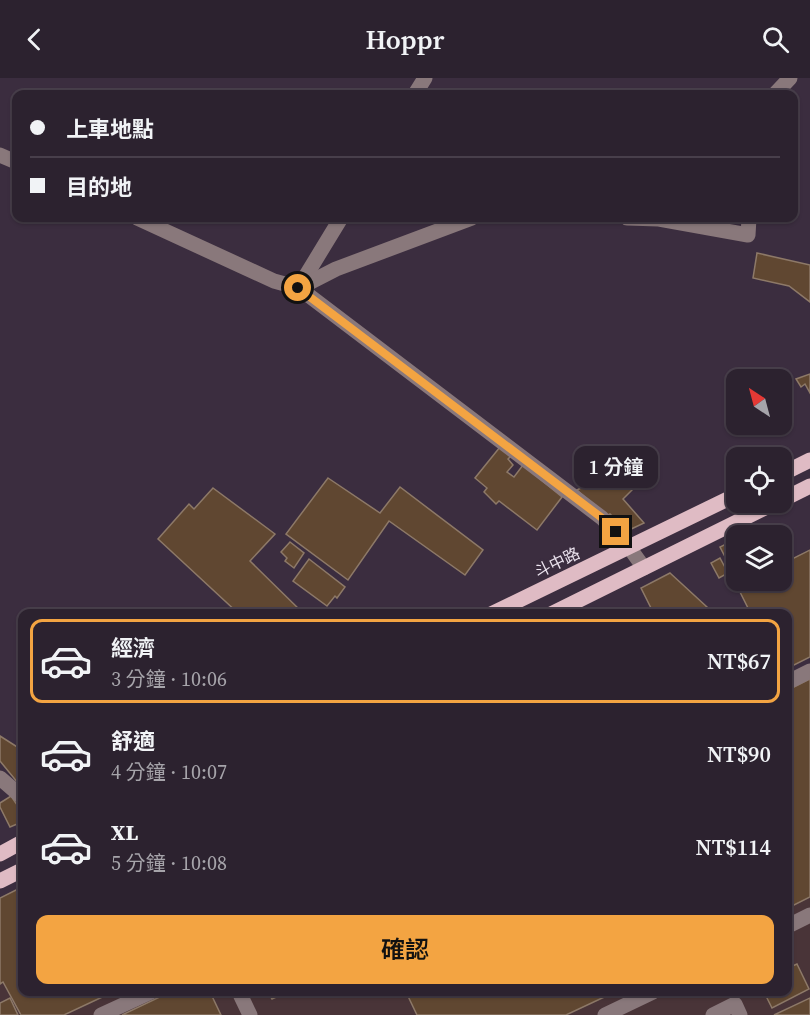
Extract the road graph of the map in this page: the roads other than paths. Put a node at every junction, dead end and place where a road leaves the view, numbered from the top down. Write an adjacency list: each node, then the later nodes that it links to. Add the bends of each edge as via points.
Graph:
1 (790, 78): 2 (street)
2 (779, 90)
3 (146, 222): 8 (street, via 274,281)
4 (339, 222): 8 (street)
5 (461, 222): 8 (street, via 336,269)
6 (676, 222): 7 (street, via 748,235)
7 (749, 222)
8 (298, 288): 15 (street, via 602,518)
9 (810, 460): 10 (main road)
10 (792, 469)
11 (810, 486): 12 (main road)
12 (792, 495)
13 (726, 500): 15 (main road, 斗中路)
14 (755, 513): 16 (main road)
15 (629, 547): 16 (street); 17 (main road, 斗中路)
16 (644, 568): 18 (main road)
17 (500, 609)
18 (561, 609)
19 (810, 671): 20 (street)
20 (792, 680)
21 (0, 778): 22 (street)
22 (18, 794)
23 (18, 844): 24 (main road)
24 (0, 854)
25 (18, 872): 26 (main road)
26 (0, 881)
27 (810, 915): 28 (street)
28 (792, 924)
29 (142, 996): 32 (street)
30 (240, 996): 33 (street)
31 (645, 996): 34 (street)
32 (101, 1015)
33 (250, 1015)
34 (605, 1015)
35 (713, 1015): 36 (street, via 735,1004)
36 (740, 1015)

